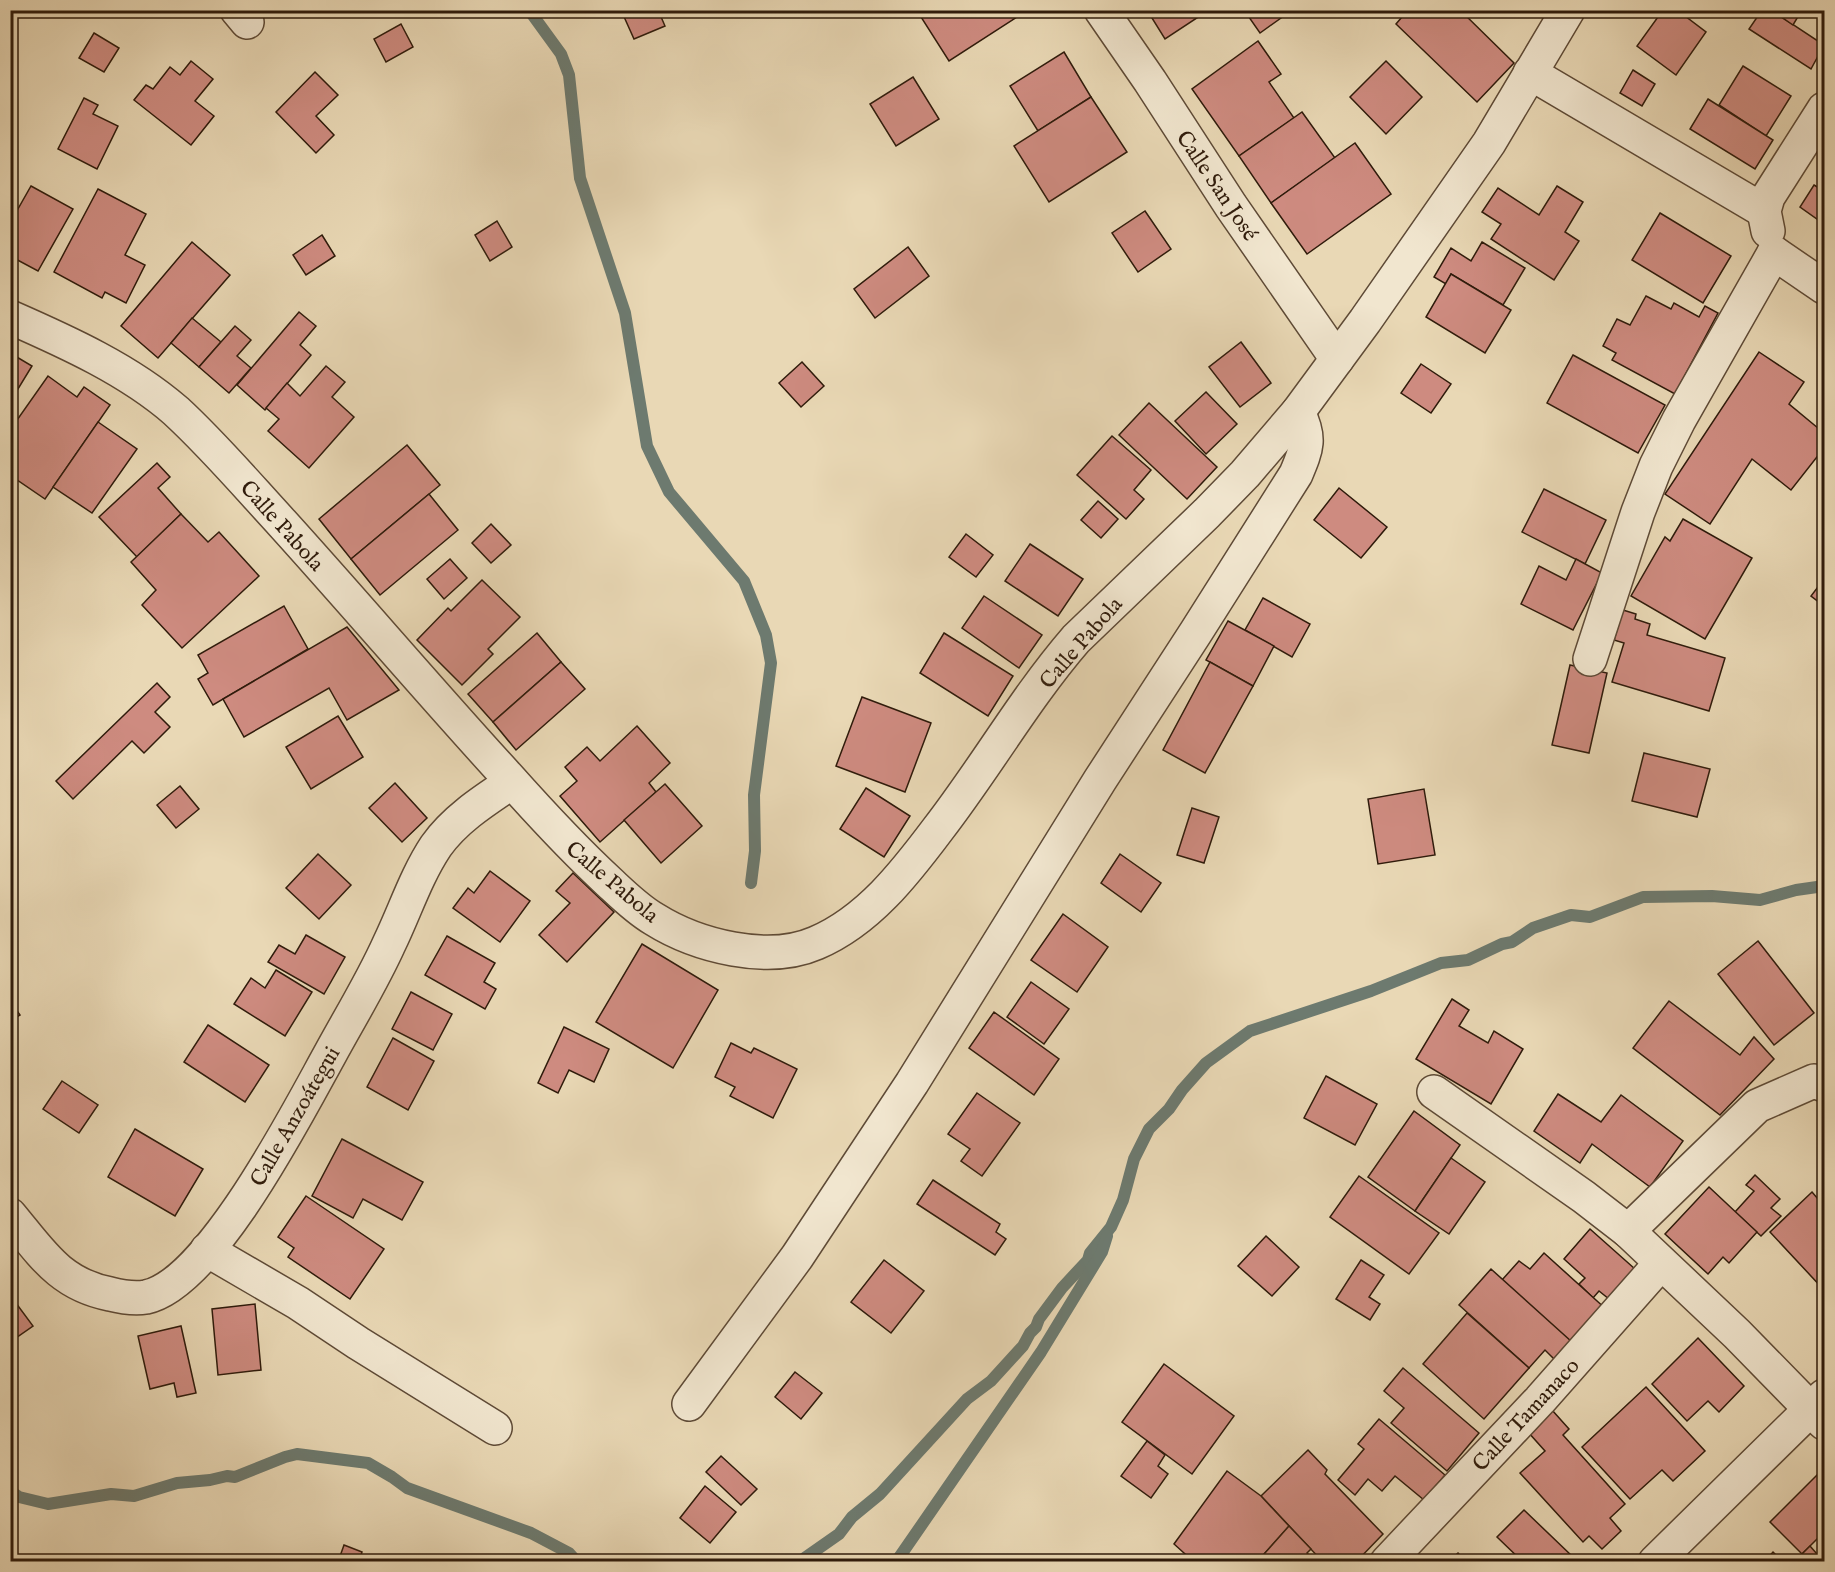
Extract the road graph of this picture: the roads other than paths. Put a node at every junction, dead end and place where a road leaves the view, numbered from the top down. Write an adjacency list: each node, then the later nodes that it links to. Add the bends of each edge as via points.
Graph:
1 (1101, 10): 9 (street, Calle San José)
2 (1568, 10): 3 (street, Calle Pabola)
3 (1530, 74): 5 (street); 9 (street, Calle Pabola, via 1489,143)
4 (1824, 109): 5 (street, via 1781,173)
5 (1764, 211): 6 (street)
6 (1774, 253): 7 (street); 11 (street, via 1656,466)
7 (1824, 287)
8 (10, 317): 12 (street, Calle Pabola, via 106,364 173,409 364,613)
9 (1337, 359): 10 (street, Calle Pabola)
10 (1298, 412): 12 (street, Calle Pabola, via 1230,490 1061,657 905,873 849,924 817,943 793,951 741,950 712,944 656,920 633,904 564,840); 19 (street, via 1306,428 1307,448 1296,474 912,1083 796,1257)
11 (1590, 659)
12 (512, 782): 17 (street, Calle Anzoátegui, via 465,816 436,846 389,945 292,1124 236,1213)
13 (1824, 1085): 16 (street, via 1814,1081 1757,1106)
14 (1434, 1092): 16 (street)
15 (10, 1215): 17 (street, Calle Anzoátegui, via 62,1275 99,1292 123,1297 159,1293)
16 (1628, 1231): 18 (street)
17 (207, 1250): 21 (street)
18 (1661, 1263): 20 (street); 22 (street, Calle Tamanaco, via 1540,1400)
19 (689, 1404)
20 (1820, 1409): 23 (street)
21 (495, 1428)
22 (1387, 1562)
23 (1655, 1562)

